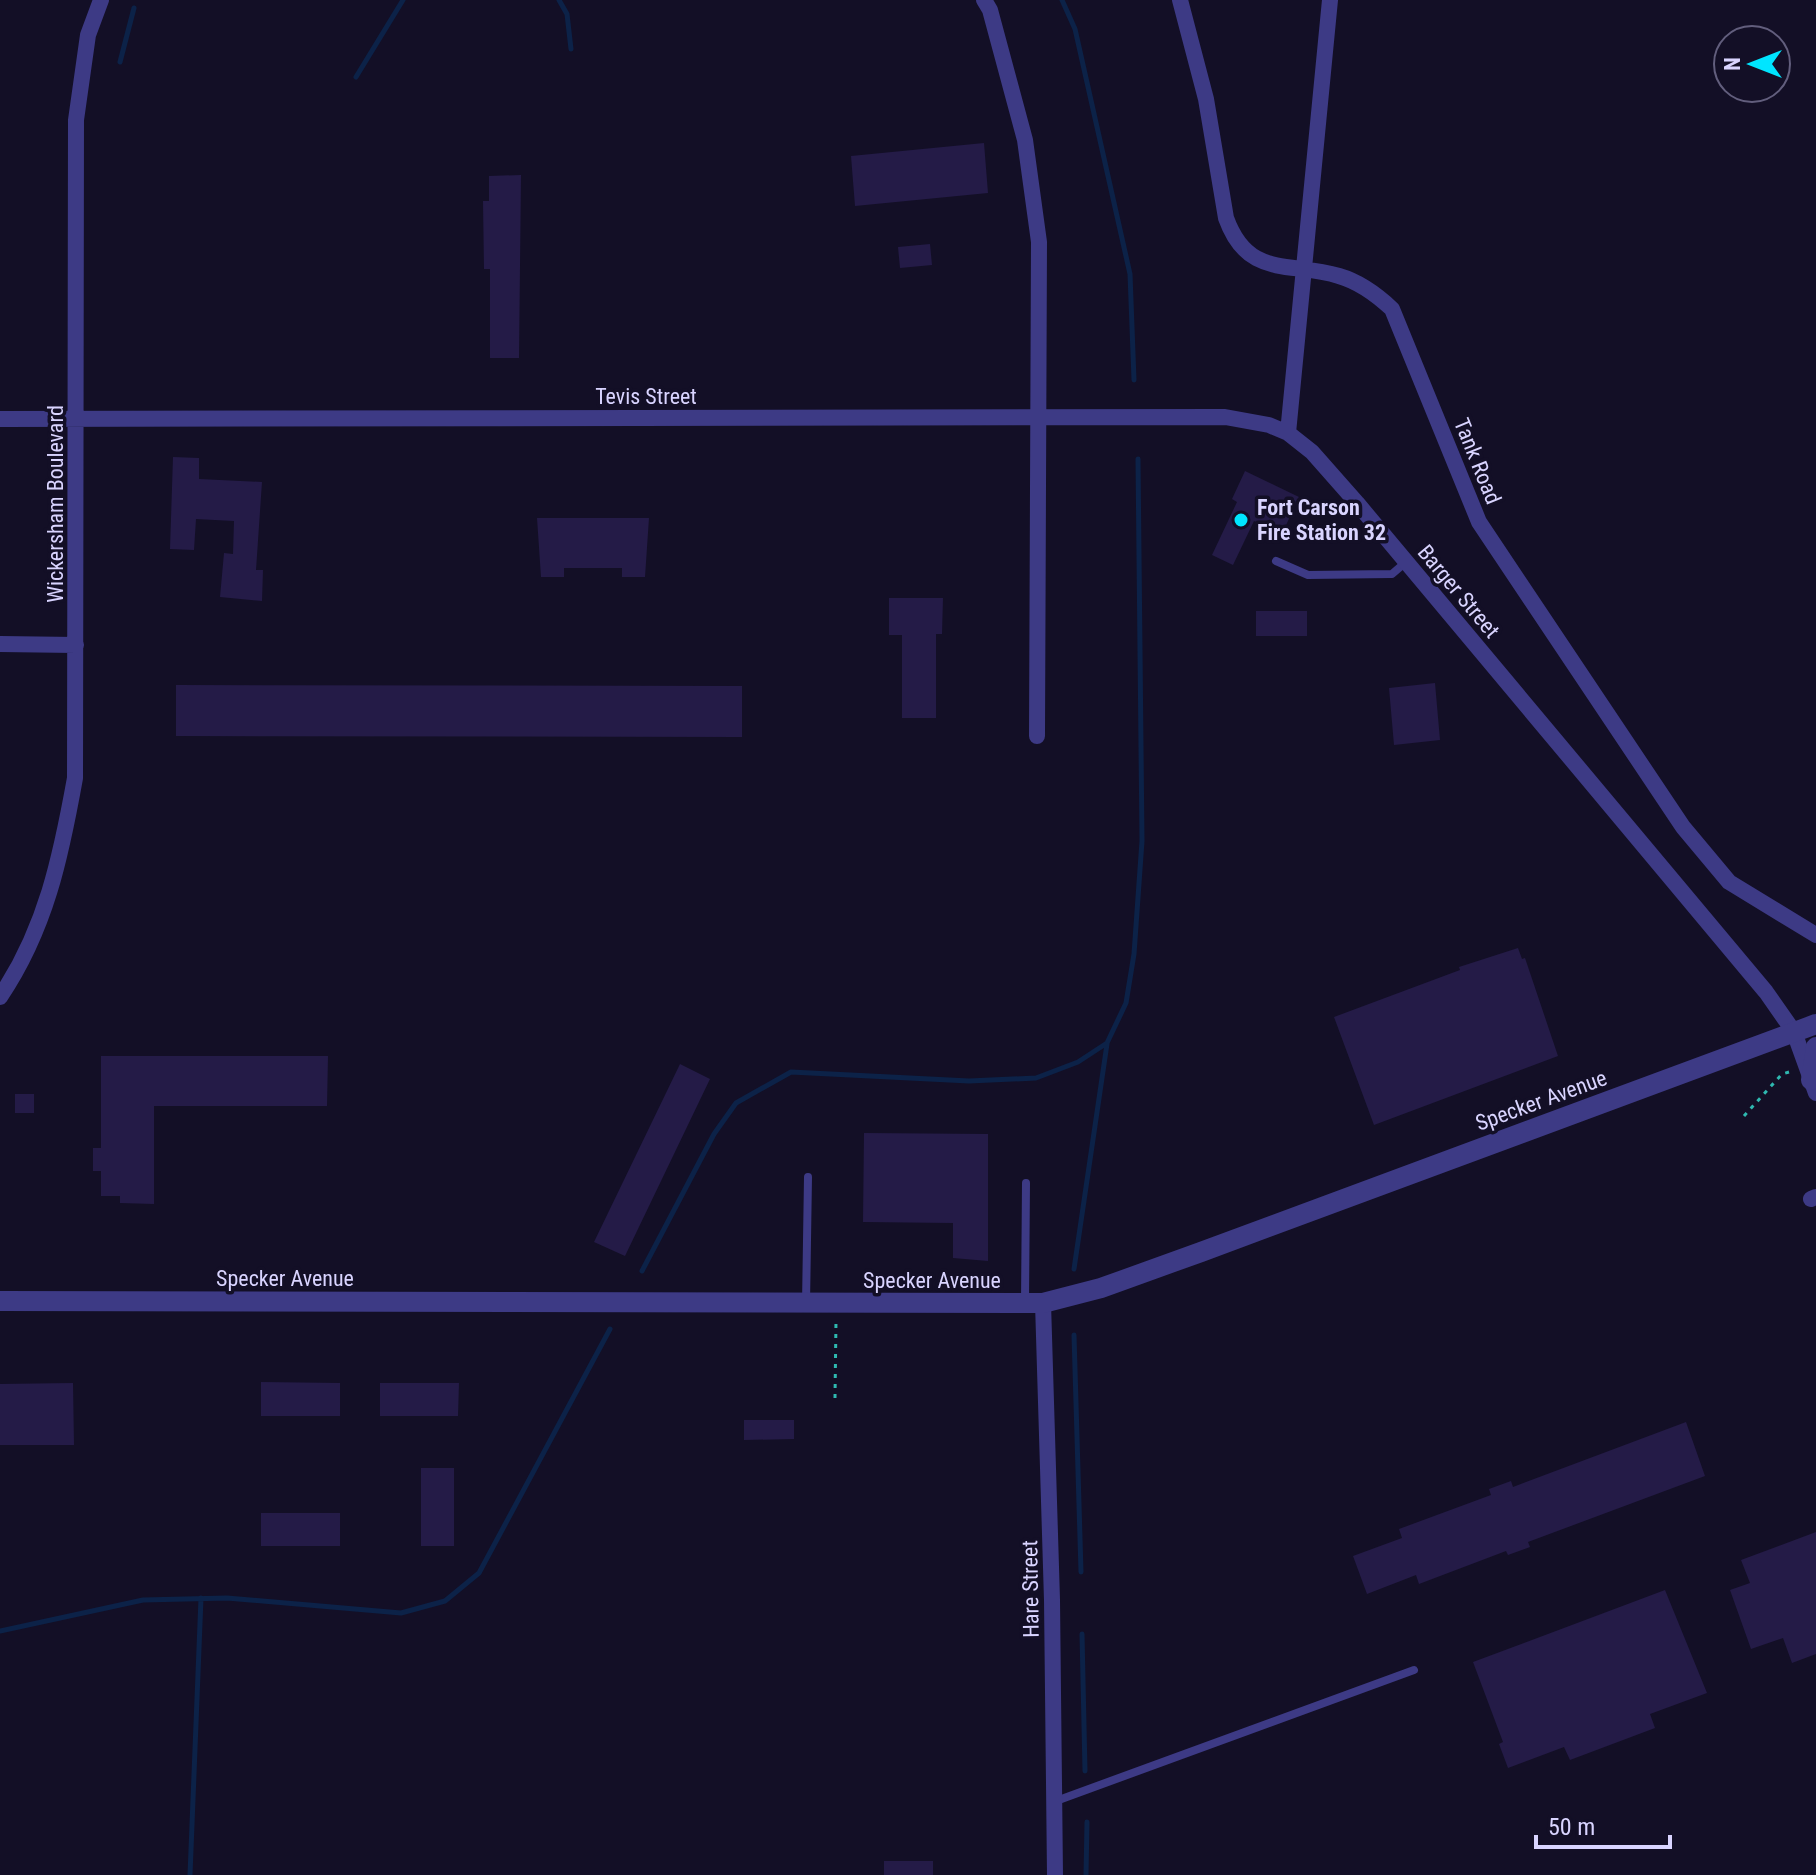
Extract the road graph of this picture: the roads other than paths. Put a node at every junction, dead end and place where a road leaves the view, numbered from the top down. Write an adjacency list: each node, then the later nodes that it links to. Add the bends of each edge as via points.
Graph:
1 (101, 0): 6 (street, Wickersham Boulevard, via 88,35 76,120)
2 (984, 0): 8 (street, via 1025,140 1039,242)
3 (1180, 0): 5 (street, Tank Road, via 1194,43 1233,237 1255,259)
4 (1330, 0): 5 (street)
5 (1304, 270): 9 (street); 15 (street, Tank Road, via 1357,283 1392,309 1479,522 1674,814 1729,882)
6 (77, 418): 7 (street, Tevis Street); 8 (street, Tevis Street); 13 (street, Wickersham Boulevard)
7 (0, 419)
8 (1039, 420): 9 (street, Tevis Street, via 1225,417); 14 (street)
9 (1288, 433): 11 (street, Barger Street, via 1312,452)
10 (1276, 561): 11 (lane, via 1308,575 1392,574)
11 (1406, 562): 18 (street, Barger Street)
12 (0, 644): 13 (street)
13 (76, 645): 16 (street, Wickersham Boulevard, via 78,743 65,840 44,915)
14 (1037, 736)
15 (1816, 935)
16 (0, 997)
17 (1816, 1024): 18 (street, Specker Avenue)
18 (1794, 1032): 19 (street, Barger Street); 23 (street, Specker Avenue, via 1101,1288)
19 (1812, 1071)
20 (808, 1177): 24 (lane)
21 (1026, 1183): 23 (lane)
22 (0, 1301): 24 (street, Specker Avenue)
23 (1034, 1303): 24 (street, Specker Avenue); 26 (street, Hare Street)
24 (806, 1304)
25 (1414, 1670): 26 (lane)
26 (1056, 1801): 27 (street, Hare Street)
27 (1055, 1875)

